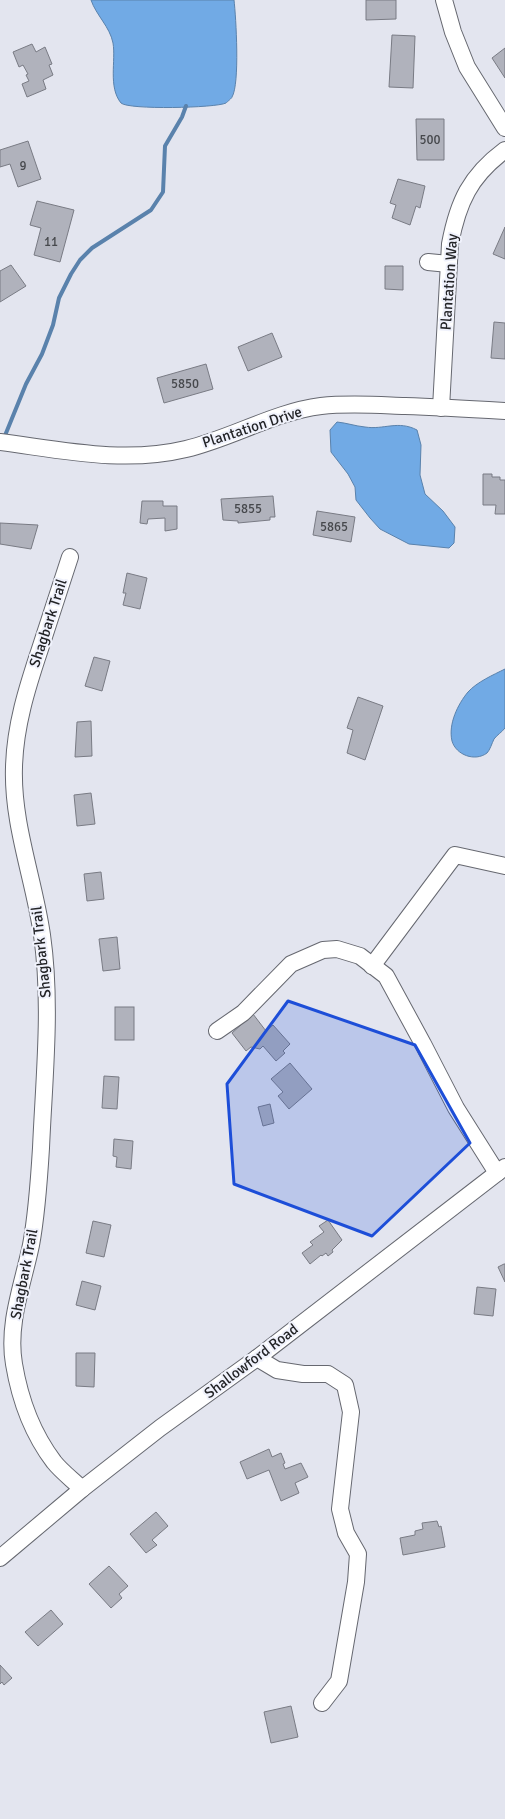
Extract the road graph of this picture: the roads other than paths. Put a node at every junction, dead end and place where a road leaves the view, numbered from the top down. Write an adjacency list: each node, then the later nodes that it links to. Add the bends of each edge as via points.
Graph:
1 (444, 0): 2 (street, via 467,67)
2 (505, 128)
3 (505, 150): 5 (street, Plantation Way, via 478,175 465,195 455,219)
4 (428, 262): 5 (street)
5 (449, 264): 6 (street, Plantation Way)
6 (441, 408): 7 (street, Plantation Drive); 8 (street, Plantation Drive, via 357,404 320,406 282,415 185,449 146,455 106,456)
7 (505, 411)
8 (0, 442)
9 (70, 557): 15 (street, Shagbark Trail, via 25,695 17,731 14,767 17,817 42,936 47,1007 39,1188 31,1242 14,1317 13,1355 20,1396 34,1431 55,1462)
10 (505, 866): 11 (street, via 455,855)
11 (372, 966): 12 (street, via 354,954 336,949 323,950 291,964 243,1013); 13 (street, via 386,976 456,1108)
12 (217, 1031)
13 (501, 1170): 14 (street, Shallowford Road)
14 (257, 1358): 15 (street, Shallowford Road, via 160,1428); 17 (street, via 277,1370 328,1374 345,1385 350,1412 340,1509 346,1533 358,1554 356,1582 338,1681)
15 (82, 1489): 16 (street, Shallowford Road)
16 (0, 1558)
17 (322, 1703)

